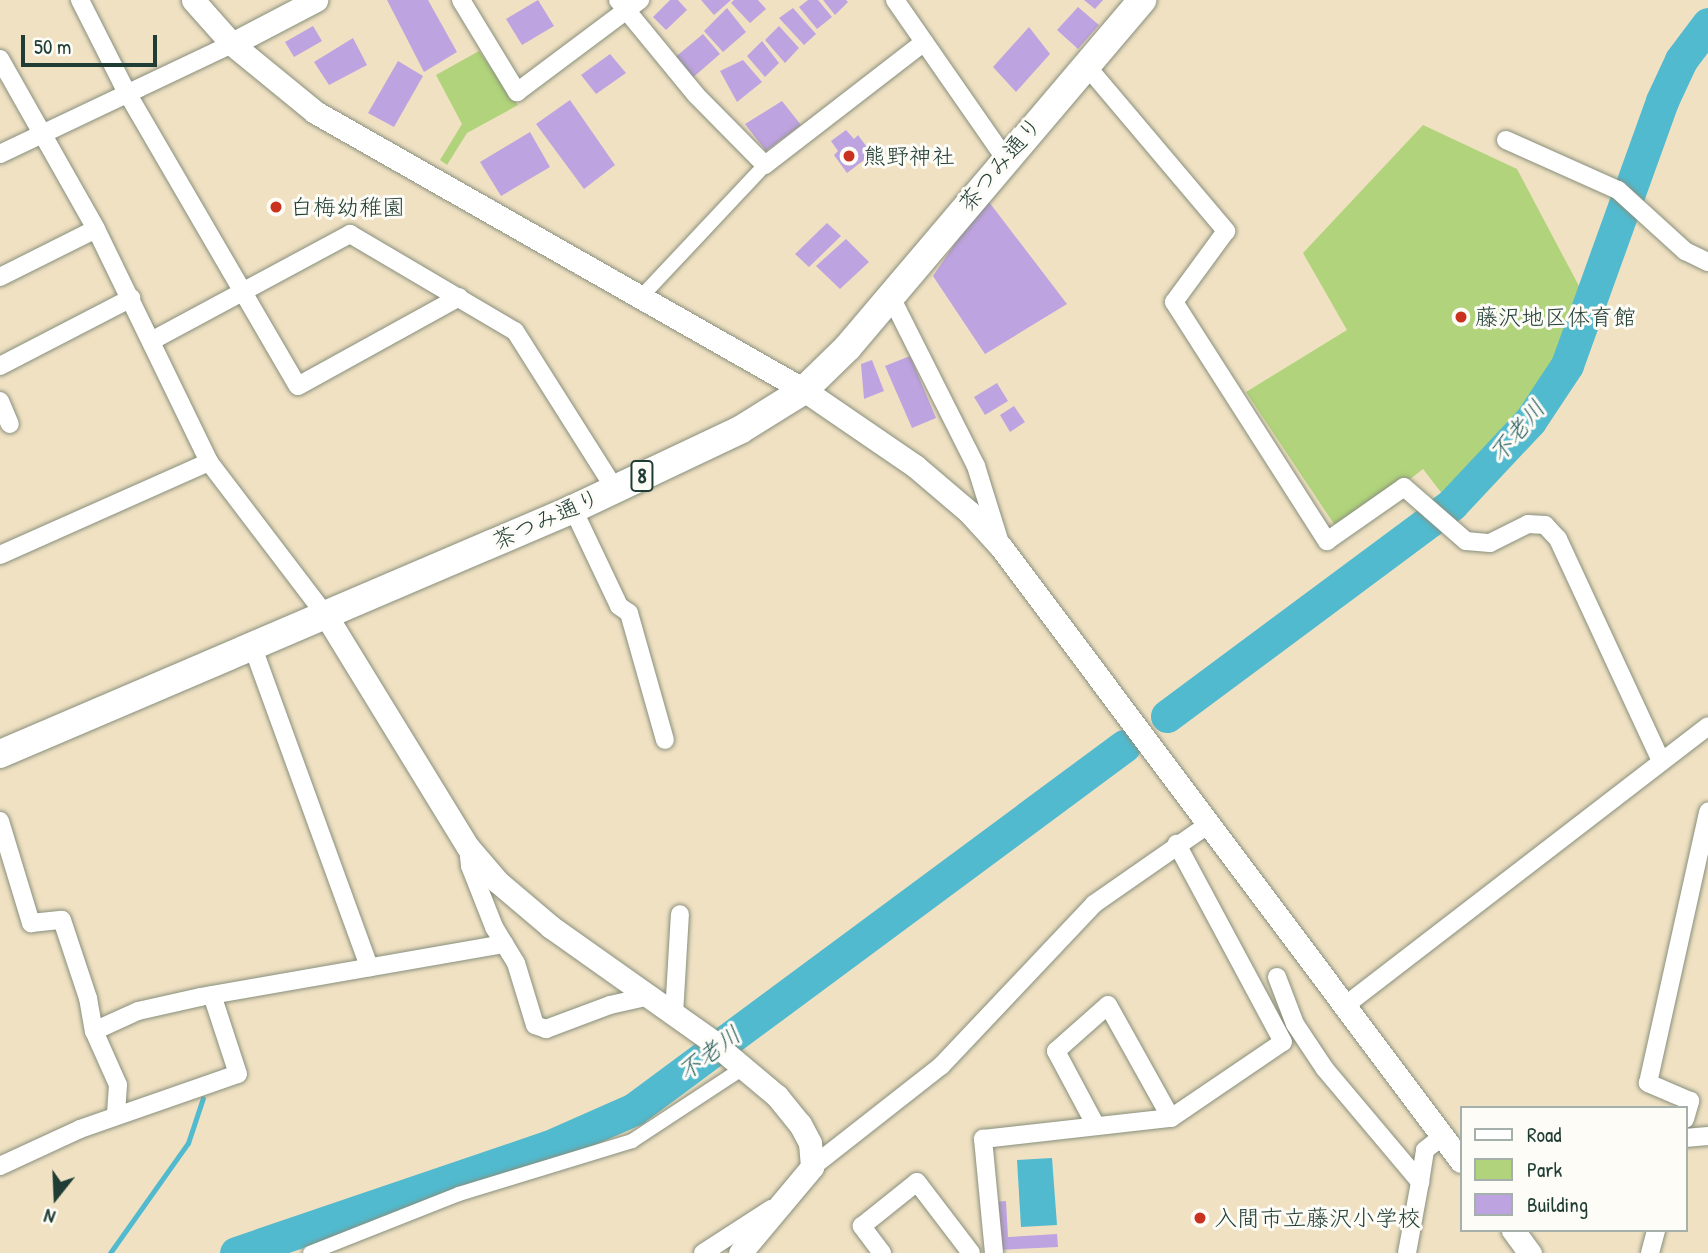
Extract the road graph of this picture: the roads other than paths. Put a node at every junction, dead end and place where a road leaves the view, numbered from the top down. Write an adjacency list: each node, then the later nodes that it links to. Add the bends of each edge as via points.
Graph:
1 (80, 0): 12 (street)
2 (193, 0): 9 (street)
3 (316, 0): 9 (street)
4 (461, 0): 7 (street, via 517,92)
5 (895, 0): 8 (street)
6 (1142, 0): 11 (main road, 茶つみ通り / 8)
7 (628, 4): 17 (street, via 696,95)
8 (925, 42): 16 (street); 17 (street)
9 (232, 44): 12 (street); 24 (street, via 315,112)
10 (0, 60): 13 (street)
11 (1086, 64): 16 (main road, 茶つみ通り / 8); 41 (street, via 1226,231 1174,302 1327,541 1404,487 1456,536 1490,542 1528,524 1545,526 1558,539)
12 (126, 91): 13 (street); 21 (street)
13 (43, 132): 15 (street); 18 (street)
14 (1506, 140): 19 (street, via 1619,190 1685,251)
15 (0, 154)
16 (1004, 157): 22 (main road, 茶つみ通り / 8)
17 (765, 165): 24 (street)
18 (96, 229): 20 (street); 25 (street)
19 (1708, 262)
20 (0, 277)
21 (244, 291): 23 (street, via 350,234); 23 (street, via 298,386); 26 (street)
22 (891, 296): 28 (main road, 茶つみ通り / 8); 34 (street, via 976,467)
23 (459, 297): 32 (street, via 515,331)
24 (641, 297): 28 (street)
25 (131, 298): 26 (street); 27 (street)
26 (152, 340): 31 (street)
27 (0, 366)
28 (804, 390): 32 (main road, 茶つみ通り / 8, via 740,430); 34 (street, via 915,466)
29 (0, 401): 30 (street)
30 (10, 424)
31 (209, 461): 35 (street); 36 (street)
32 (615, 489): 33 (main road, 茶つみ通り / 8)
33 (573, 509): 36 (main road, 茶つみ通り / 8); 39 (street, via 619,607 629,613)
34 (1001, 547): 44 (street)
35 (0, 555)
36 (325, 614): 37 (main road, 茶つみ通り / 8); 46 (street)
37 (251, 645): 40 (main road, 茶つみ通り / 8); 49 (street)
38 (1708, 726): 41 (street)
39 (665, 740)
40 (0, 754)
41 (1661, 761): 53 (street)
42 (1708, 811): 57 (street, via 1648,1083 1690,1101)
43 (0, 821): 55 (street, via 30,923 62,920)
44 (1209, 824): 45 (street); 53 (street)
45 (1177, 844): 59 (street, via 1283,1042); 66 (street, via 1094,904 940,1066)
46 (468, 847): 48 (street, via 470,866); 52 (street, via 521,904)
47 (680, 914): 54 (street)
48 (504, 944): 49 (street); 52 (street, via 516,963 535,1025 546,1029 610,1005)
49 (369, 967): 51 (street)
50 (1277, 977): 67 (street, via 1295,1024 1325,1069)
51 (212, 995): 55 (street, via 138,1011); 58 (street, via 238,1074)
52 (650, 996): 54 (street)
53 (1346, 1005): 61 (street)
54 (674, 1014): 56 (street)
55 (94, 1031): 58 (street, via 118,1085)
56 (743, 1068): 66 (street, via 777,1096 800,1124 810,1143); 71 (street, via 632,1141 459,1195)
57 (1687, 1112)
58 (116, 1115): 65 (street)
59 (1171, 1118): 60 (street); 60 (street, via 1108,1005 1056,1051)
60 (1096, 1126): 76 (street, via 983,1139)
61 (1443, 1136): 64 (street); 67 (street, via 1425,1150)
62 (1708, 1136): 63 (street)
63 (1687, 1138)
64 (1460, 1160)
65 (0, 1166)
66 (812, 1167): 68 (street)
67 (1420, 1182): 77 (street)
68 (792, 1195): 72 (street); 73 (street)
69 (1514, 1232): 78 (street)
70 (1655, 1232): 79 (street)
71 (310, 1253)
72 (703, 1253)
73 (740, 1253)
74 (882, 1253): 75 (street, via 862,1226 917,1182)
75 (971, 1253)
76 (994, 1253)
77 (1407, 1253)
78 (1530, 1253)
79 (1650, 1253)

